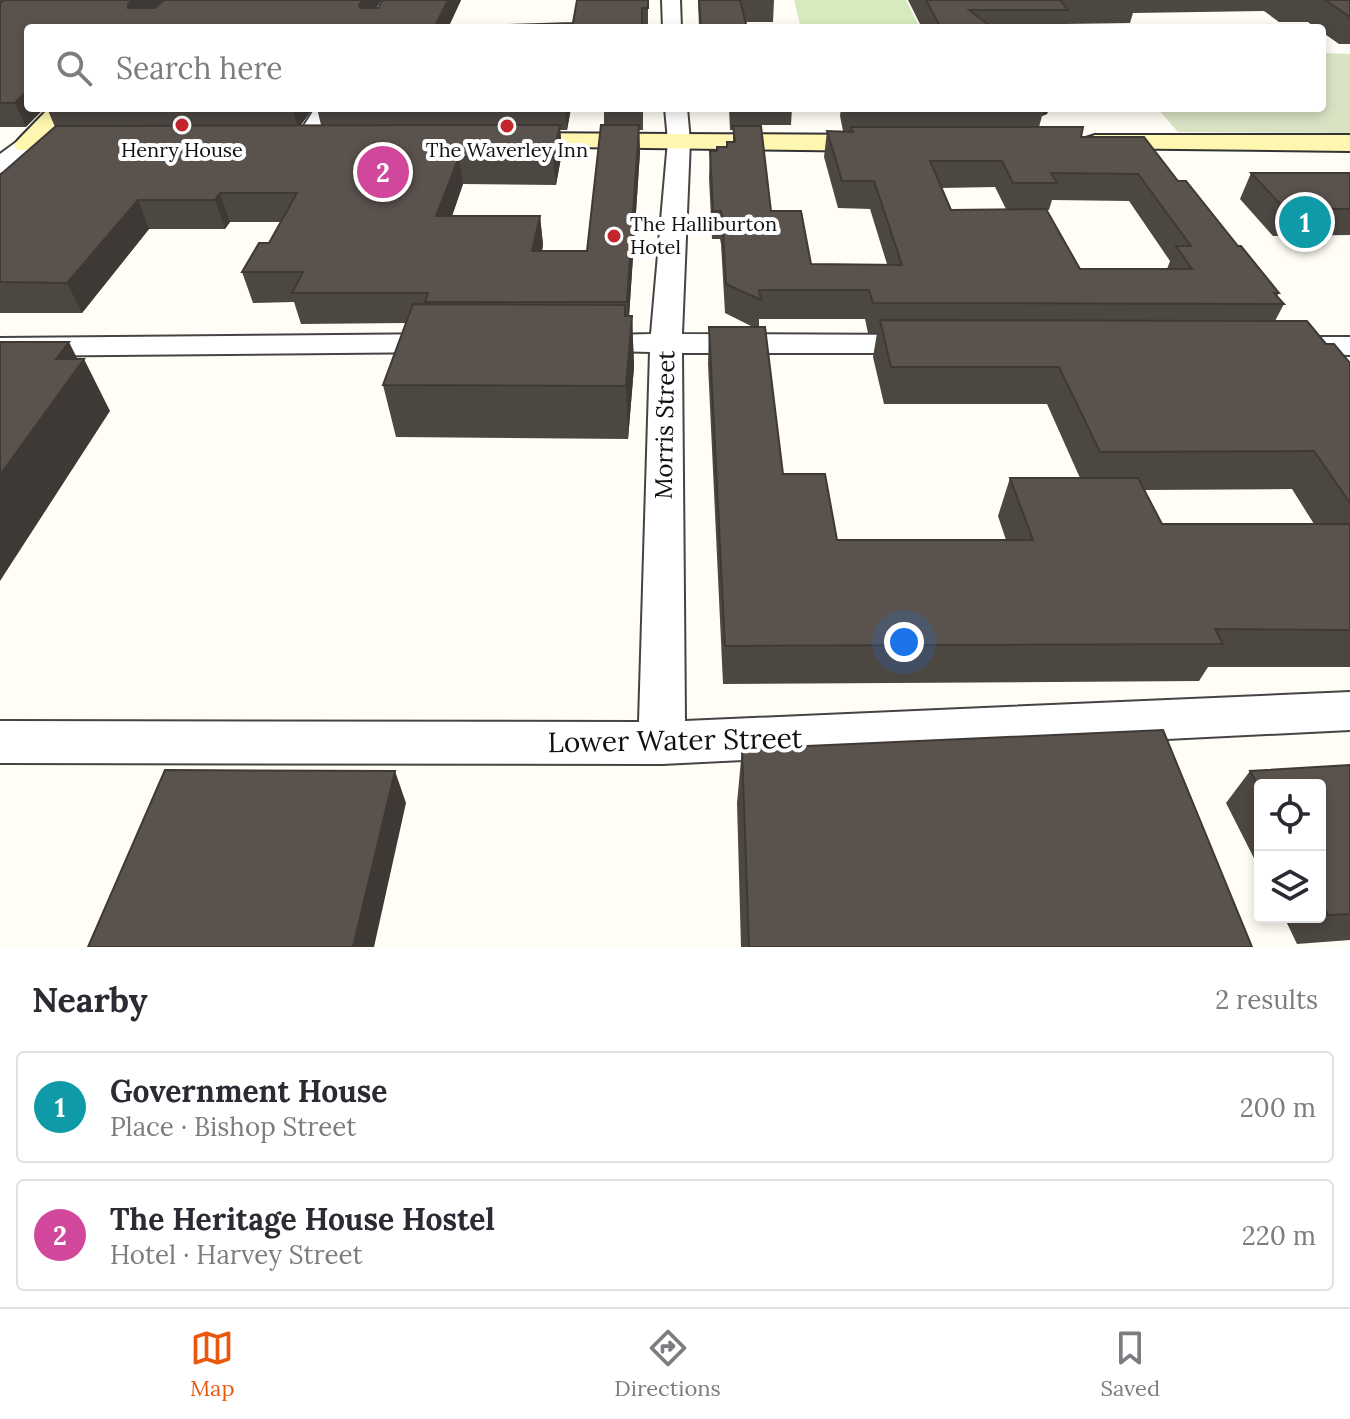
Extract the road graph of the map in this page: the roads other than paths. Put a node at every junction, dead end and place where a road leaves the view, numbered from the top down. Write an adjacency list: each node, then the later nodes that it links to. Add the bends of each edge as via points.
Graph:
1 (671, 0): 2 (street)
2 (672, 24)
3 (58, 112): 17 (main road)
4 (321, 112): 6 (street)
5 (676, 112): 10 (street, Morris Street)
6 (304, 140): 7 (main road); 8 (main road)
7 (335, 140)
8 (274, 141)
9 (489, 141): 10 (main road)
10 (679, 141): 11 (main road); 23 (street, Morris Street)
11 (903, 143)
12 (1071, 143): 13 (main road)
13 (1141, 143): 14 (main road); 19 (street)
14 (1350, 143)
15 (57, 144): 17 (main road)
16 (0, 145): 17 (street)
17 (27, 145): 18 (street)
18 (0, 166)
19 (1160, 168)
20 (1285, 340): 25 (street); 27 (street)
21 (481, 343): 26 (street)
22 (558, 343): 23 (street)
23 (666, 344): 24 (street); 30 (street, Morris Street)
24 (954, 345)
25 (1350, 346)
26 (0, 347)
27 (1324, 373)
28 (1350, 711): 30 (street, Lower Water Street)
29 (0, 742): 30 (street, Lower Water Street)
30 (662, 743)

